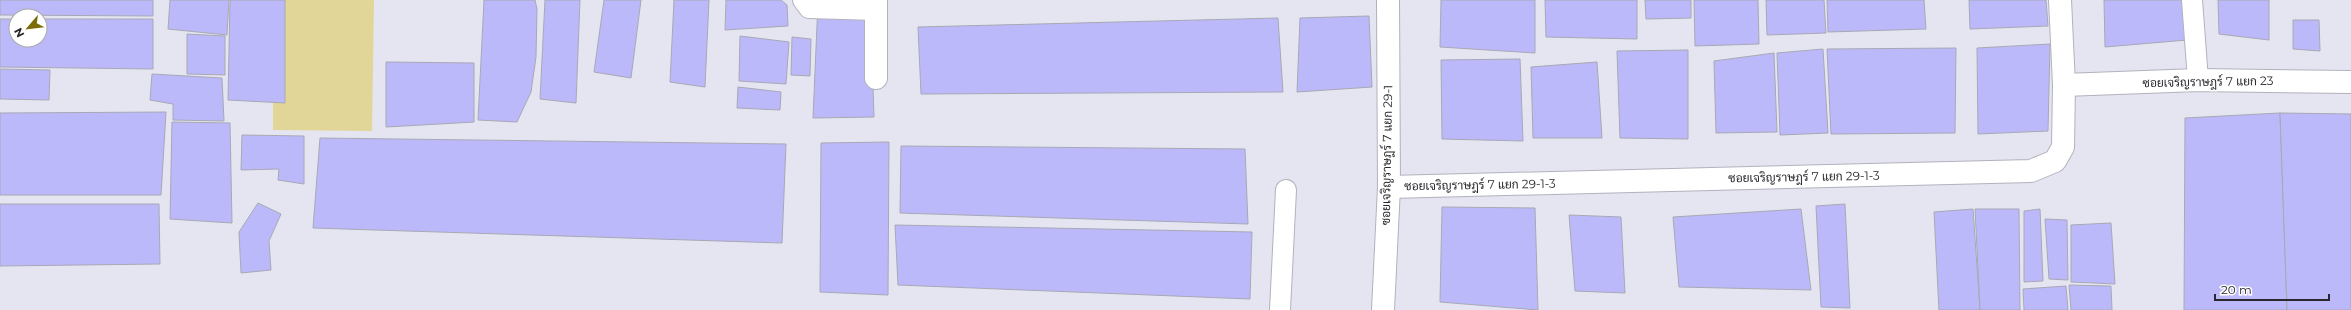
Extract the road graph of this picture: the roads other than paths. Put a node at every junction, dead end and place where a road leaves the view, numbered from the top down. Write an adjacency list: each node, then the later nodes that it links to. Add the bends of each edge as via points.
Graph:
1 (803, 0): 5 (lane, via 809,8)
2 (1388, 0): 10 (street, ซอยเจริญราษฎร์ 7 แยก 29-1)
3 (2060, 0): 9 (street, ซอยเจริญราษฎร์ 7 แยก 29-1-3)
4 (2192, 0): 7 (lane)
5 (876, 5): 6 (street)
6 (876, 78)
7 (2198, 80): 8 (street, ซอยเจริญราษฎร์ 7 แยก 23); 9 (street, ซอยเจริญราษฎร์ 7 แยก 23)
8 (2351, 82)
9 (2064, 85): 10 (street, ซอยเจริญราษฎร์ 7 แยก 29-1-3, via 2063,147 2055,161 2031,171)
10 (1388, 187): 13 (street, ซอยเจริญราษฎร์ 7 แยก 29-1)
11 (1286, 190): 12 (lane)
12 (1280, 310)
13 (1383, 310)

